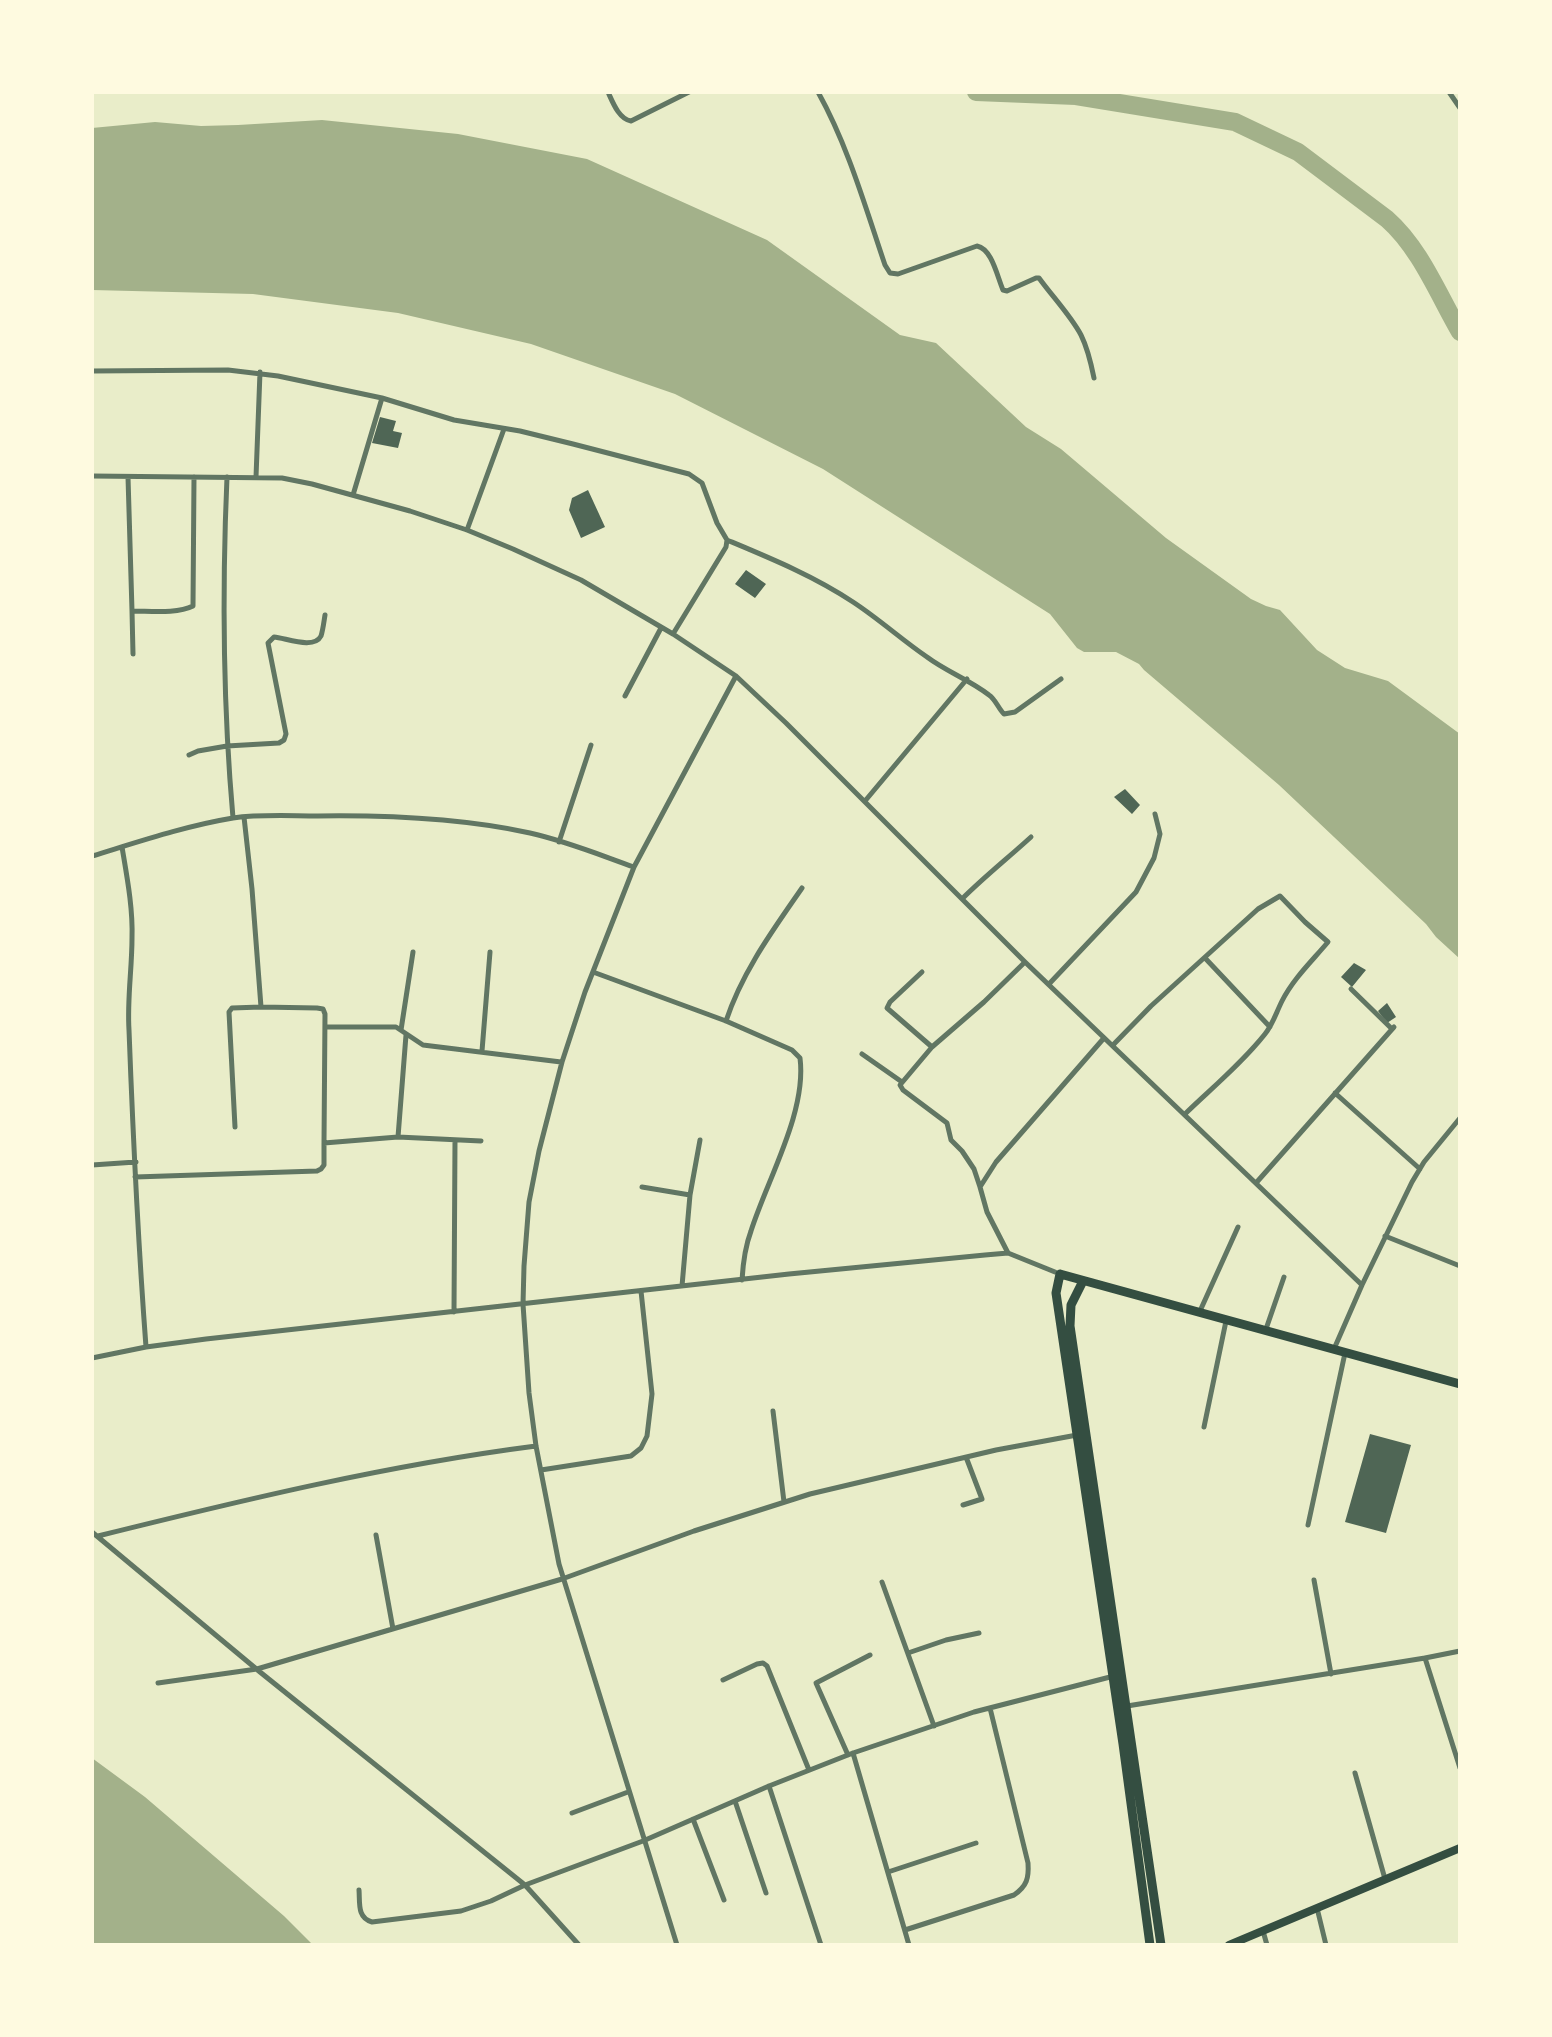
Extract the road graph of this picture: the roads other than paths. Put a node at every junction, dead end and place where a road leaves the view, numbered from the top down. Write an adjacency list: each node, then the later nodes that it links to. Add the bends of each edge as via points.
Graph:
1 (608, 92): 2 (street, via 620,114 631,121)
2 (689, 92)
3 (818, 92): 8 (street, via 848,156 890,273 981,246 1003,290 1039,278 1082,337)
4 (1449, 92): 5 (street)
5 (1460, 108)
6 (92, 371): 7 (street)
7 (260, 372): 9 (street); 15 (street)
8 (1094, 378)
9 (382, 398): 10 (street); 16 (street)
10 (504, 429): 17 (street); 18 (street, via 689,474 702,483)
11 (92, 476): 12 (street)
12 (128, 477): 13 (street); 19 (street)
13 (194, 477): 14 (street); 19 (street, via 193,606)
14 (227, 477): 15 (street); 29 (street)
15 (256, 477): 16 (street)
16 (353, 495): 17 (street)
17 (467, 530): 21 (street, via 581,580)
18 (727, 540): 22 (street); 25 (street, via 817,580 943,669)
19 (132, 611): 23 (street)
20 (325, 615): 29 (street, via 316,641 274,637 268,643 284,740)
21 (661, 628): 22 (street); 27 (street)
22 (673, 634): 24 (street)
23 (133, 654)
24 (736, 676): 31 (street); 39 (street)
25 (967, 679): 26 (street, via 994,698 1004,714 1015,712); 31 (street)
26 (1061, 679)
27 (625, 696)
28 (591, 745): 36 (street)
29 (227, 746): 30 (street); 34 (street)
30 (189, 755)
31 (865, 801): 41 (street)
32 (1155, 814): 48 (street, via 1160,834 1136,892)
33 (244, 817): 34 (street); 36 (street, via 421,818 507,828); 50 (street)
34 (233, 818): 37 (street)
35 (1031, 837): 41 (street)
36 (559, 842): 39 (street)
37 (122, 847): 38 (street); 71 (street, via 132,937 129,1029)
38 (92, 856)
39 (634, 867): 46 (street)
40 (802, 888): 51 (street, via 746,974)
41 (962, 899): 45 (street)
42 (413, 952): 54 (street)
43 (490, 952): 58 (street)
44 (1205, 958): 53 (street); 53 (street, via 1280,896 1328,942 1293,984); 56 (street)
45 (1025, 962): 48 (street); 57 (street)
46 (593, 972): 51 (street); 60 (street)
47 (922, 972): 57 (street, via 887,1008)
48 (1049, 984): 55 (street)
49 (1351, 989): 62 (street, via 1393,1028)
50 (261, 1007): 52 (street, via 320,1008); 65 (street, via 230,1009)
51 (726, 1021): 85 (street, via 798,1053 801,1065 800,1091 751,1229)
52 (325, 1027): 54 (street, via 396,1027); 70 (street)
53 (1270, 1027): 63 (street)
54 (404, 1032): 58 (street, via 423,1045); 66 (street)
55 (1104, 1038): 56 (street); 77 (street)
56 (1113, 1045): 63 (street)
57 (932, 1047): 61 (street)
58 (482, 1051): 60 (street)
59 (862, 1054): 61 (street)
60 (562, 1062): 92 (street, via 529,1202)
61 (902, 1082): 77 (street, via 903,1090 947,1123 951,1140 974,1169)
62 (1335, 1093): 73 (street); 75 (street)
63 (1185, 1114): 75 (street)
64 (1460, 1118): 73 (street)
65 (235, 1127)
66 (398, 1137): 67 (street); 70 (street)
67 (455, 1140): 69 (street); 93 (street)
68 (700, 1140): 78 (street)
69 (481, 1141)
70 (324, 1143): 74 (street, via 324,1165 317,1171)
71 (136, 1162): 72 (street); 74 (street)
72 (92, 1165)
73 (1420, 1169): 80 (street)
74 (135, 1177): 97 (street)
75 (1256, 1183): 87 (street)
76 (642, 1187): 78 (street)
77 (980, 1187): 81 (street)
78 (690, 1195): 88 (street)
79 (1238, 1227): 94 (street)
80 (1385, 1236): 82 (street); 87 (street)
81 (1008, 1253): 83 (street); 85 (street)
82 (1460, 1266)
83 (1058, 1273): 86 (main road); 91 (main road)
84 (1284, 1277): 96 (street)
85 (742, 1280): 88 (street)
86 (1083, 1281): 90 (main road); 94 (main road)
87 (1362, 1285): 98 (street)
88 (682, 1286): 89 (street)
89 (641, 1291): 92 (street); 107 (street, via 652,1394 641,1448 631,1456)
90 (1074, 1299): 91 (main road); 104 (main road, via 1070,1326)
91 (1057, 1303): 104 (main road)
92 (523, 1304): 93 (street); 105 (street)
93 (454, 1312): 97 (street)
94 (1199, 1312): 95 (main road)
95 (1226, 1320): 96 (main road); 103 (street)
96 (1265, 1330): 98 (main road)
97 (146, 1347): 100 (street)
98 (1334, 1349): 99 (main road)
99 (1345, 1352): 101 (main road); 110 (street)
100 (92, 1358)
101 (1460, 1384)
102 (773, 1411): 108 (street)
103 (1204, 1427)
104 (1081, 1434): 106 (street); 124 (main road)
105 (536, 1446): 107 (street); 111 (street, via 459,1456)
106 (966, 1457): 108 (street); 109 (street, via 982,1499)
107 (541, 1470): 113 (street)
108 (784, 1502): 113 (street)
109 (963, 1505)
110 (1308, 1525)
111 (95, 1534): 122 (street)
112 (376, 1535): 116 (street)
113 (562, 1579): 116 (street); 135 (street)
114 (1314, 1580): 123 (street)
115 (882, 1582): 119 (street)
116 (393, 1629): 122 (street)
117 (979, 1633): 119 (street)
118 (1460, 1651): 121 (street)
119 (908, 1653): 129 (street)
120 (870, 1655): 130 (street, via 816,1683)
121 (1425, 1658): 123 (street); 131 (street)
122 (257, 1669): 126 (street); 144 (street)
123 (1331, 1674): 127 (street)
124 (1117, 1675): 127 (main road); 128 (street); 155 (main road)
125 (723, 1680): 132 (street, via 757,1664 767,1666)
126 (158, 1683)
127 (1127, 1706): 156 (main road)
128 (990, 1708): 129 (street); 149 (street, via 1028,1863 1025,1887)
129 (934, 1726): 130 (street)
130 (850, 1754): 132 (street); 142 (street)
131 (1460, 1768)
132 (809, 1770): 134 (street)
133 (1355, 1773): 143 (street)
134 (769, 1786): 136 (street); 153 (street)
135 (628, 1792): 137 (street); 139 (street)
136 (735, 1801): 138 (street); 146 (street)
137 (572, 1813)
138 (693, 1819): 139 (street); 147 (street)
139 (643, 1841): 144 (street); 152 (street)
140 (976, 1843): 142 (street)
141 (1460, 1848): 143 (main road)
142 (888, 1872): 149 (street)
143 (1385, 1880): 148 (main road)
144 (525, 1885): 145 (street, via 461,1911 372,1922 361,1915); 151 (street)
145 (359, 1890)
146 (766, 1893)
147 (724, 1900)
148 (1317, 1908): 150 (main road); 159 (street)
149 (905, 1930): 154 (street)
150 (1263, 1931): 157 (main road); 158 (street)
151 (579, 1945)
152 (677, 1945)
153 (821, 1945)
154 (909, 1945)
155 (1150, 1945)
156 (1161, 1945)
157 (1229, 1945)
158 (1267, 1945)
159 (1326, 1945)

